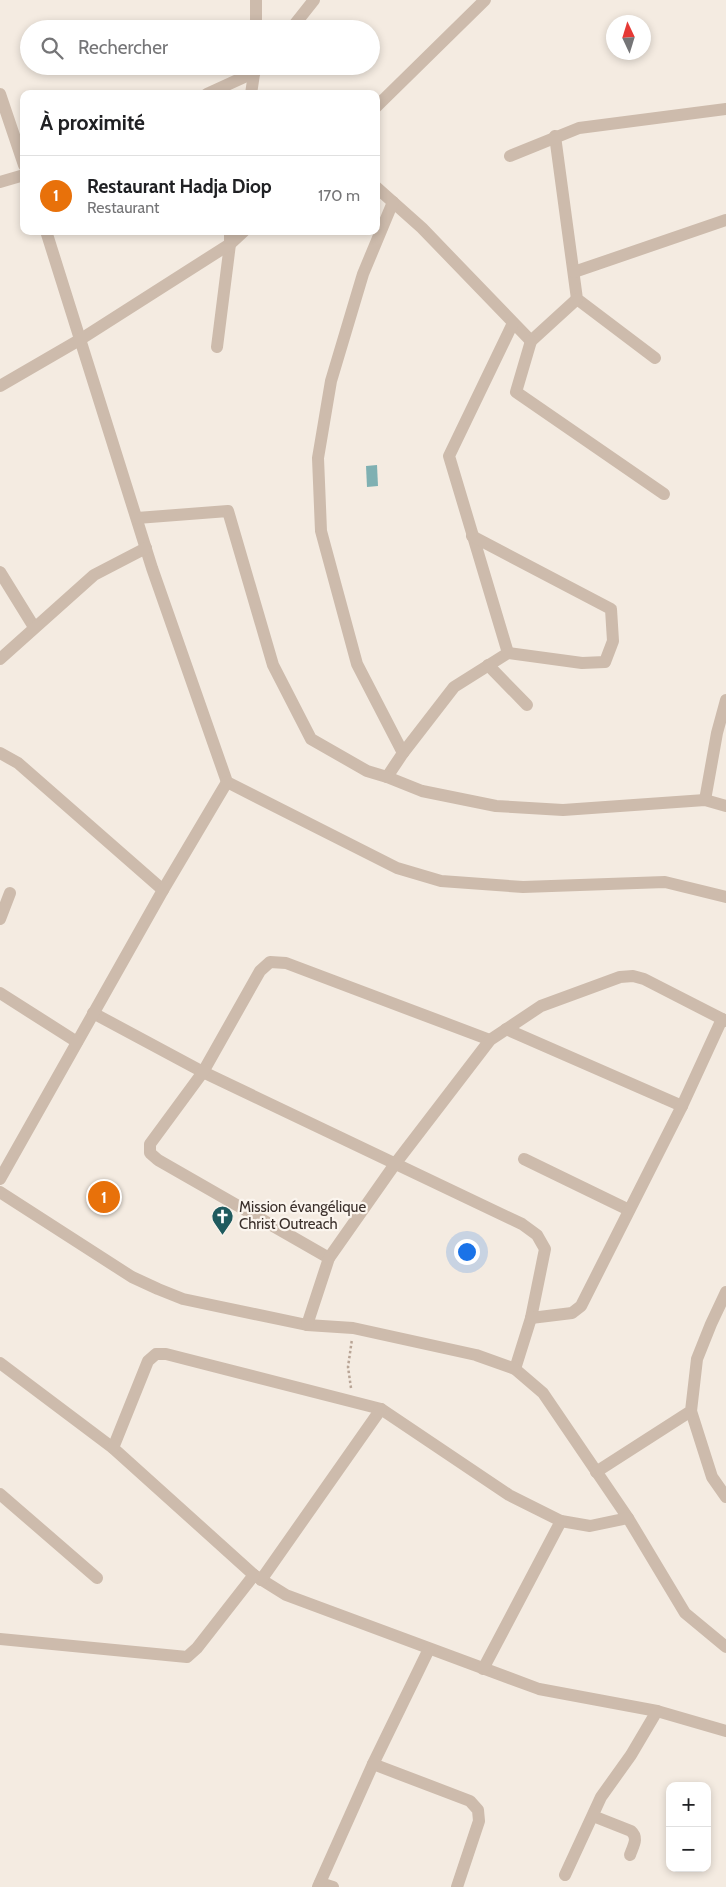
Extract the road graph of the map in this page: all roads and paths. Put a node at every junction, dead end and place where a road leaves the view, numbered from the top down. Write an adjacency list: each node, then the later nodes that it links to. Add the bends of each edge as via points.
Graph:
1 (256, 0): 4 (street)
2 (314, 0): 5 (street)
3 (485, 0): 11 (street)
4 (256, 20)
5 (297, 20)
6 (244, 75): 8 (street)
7 (255, 75): 9 (street)
8 (215, 90)
9 (252, 90)
10 (0, 94): 14 (street)
11 (380, 103)
12 (726, 109): 13 (street, via 579,128)
13 (555, 136): 15 (street); 25 (street)
14 (20, 153)
15 (510, 156)
16 (20, 176): 17 (street)
17 (0, 182)
18 (380, 191): 19 (street)
19 (393, 202): 21 (street); 27 (street)
20 (726, 220): 25 (street)
21 (380, 233)
22 (47, 235): 28 (street)
23 (379, 235): 45 (street, via 363,274 331,381 318,458 321,532 357,664)
24 (230, 238): 28 (street); 30 (street)
25 (574, 272): 26 (street)
26 (577, 299): 29 (street); 31 (street)
27 (513, 323): 29 (street); 35 (street, via 449,456)
28 (81, 338): 32 (street); 34 (street)
29 (531, 341): 33 (street, via 516,392)
30 (217, 347)
31 (655, 358)
32 (0, 386)
33 (664, 494)
34 (137, 518): 36 (street); 46 (street, via 228,511 273,665 311,739 367,771)
35 (472, 536): 39 (street); 39 (street, via 611,609 613,641 606,662 582,663)
36 (146, 548): 38 (street, via 94,575); 47 (street)
37 (0, 572): 38 (street)
38 (34, 628): 40 (street)
39 (508, 653): 41 (street)
40 (0, 659)
41 (488, 665): 43 (street); 45 (street, via 454,687)
42 (726, 700): 48 (street)
43 (527, 705)
44 (0, 752): 50 (street, via 18,763)
45 (402, 753): 46 (street)
46 (387, 776): 48 (street, via 422,791 496,806 563,810)
47 (228, 782): 50 (street); 52 (street, via 397,868 441,881 523,887 665,882)
48 (705, 800): 49 (street)
49 (726, 806)
50 (162, 890): 55 (street)
51 (10, 892): 53 (street)
52 (726, 897)
53 (0, 919)
54 (0, 993): 59 (street)
55 (93, 1013): 59 (street); 60 (street)
56 (724, 1020): 57 (street, via 633,976 620,977 541,1006); 61 (street)
57 (506, 1029): 58 (street); 61 (street)
58 (490, 1040): 60 (street, via 286,963 270,962 260,971); 63 (street)
59 (77, 1042): 64 (street)
60 (203, 1072): 63 (street); 67 (street, via 150,1144 150,1153)
61 (682, 1106): 66 (street)
62 (524, 1159): 66 (street)
63 (395, 1164): 67 (street); 69 (street, via 522,1224 537,1235 546,1249)
64 (0, 1179)
65 (0, 1192): 70 (street, via 132,1277 158,1289 183,1298)
66 (629, 1210): 69 (street, via 582,1306 572,1313)
67 (329, 1258): 70 (street)
68 (726, 1292): 76 (street, via 697,1359)
69 (531, 1318): 73 (street)
70 (307, 1325): 71 (street)
71 (353, 1328): 73 (street, via 476,1355); 74 (path, via 348,1367)
72 (0, 1363): 77 (street)
73 (515, 1369): 78 (street, via 543,1393)
74 (352, 1392)
75 (381, 1409): 77 (street, via 156,1354 148,1361); 82 (street, via 509,1494); 84 (street)
76 (691, 1411): 78 (street); 80 (street, via 712,1477)
77 (113, 1448): 84 (street)
78 (596, 1472): 81 (street)
79 (0, 1494): 83 (street)
80 (726, 1496)
81 (628, 1518): 82 (street, via 590,1526); 86 (street, via 685,1613)
82 (561, 1521): 88 (street)
83 (97, 1578)
84 (258, 1578): 85 (street, via 187,1656); 87 (street, via 286,1595)
85 (0, 1639)
86 (726, 1647)
87 (429, 1649): 88 (street); 91 (street)
88 (483, 1669): 89 (street, via 539,1689)
89 (658, 1711): 90 (street); 92 (street, via 601,1797)
90 (726, 1731)
91 (373, 1764): 95 (street); 97 (street, via 470,1801 478,1810 479,1821)
92 (593, 1816): 93 (street, via 635,1835); 94 (street)
93 (630, 1855)
94 (565, 1875)
95 (319, 1885): 96 (street)
96 (333, 1887)
97 (457, 1887)

